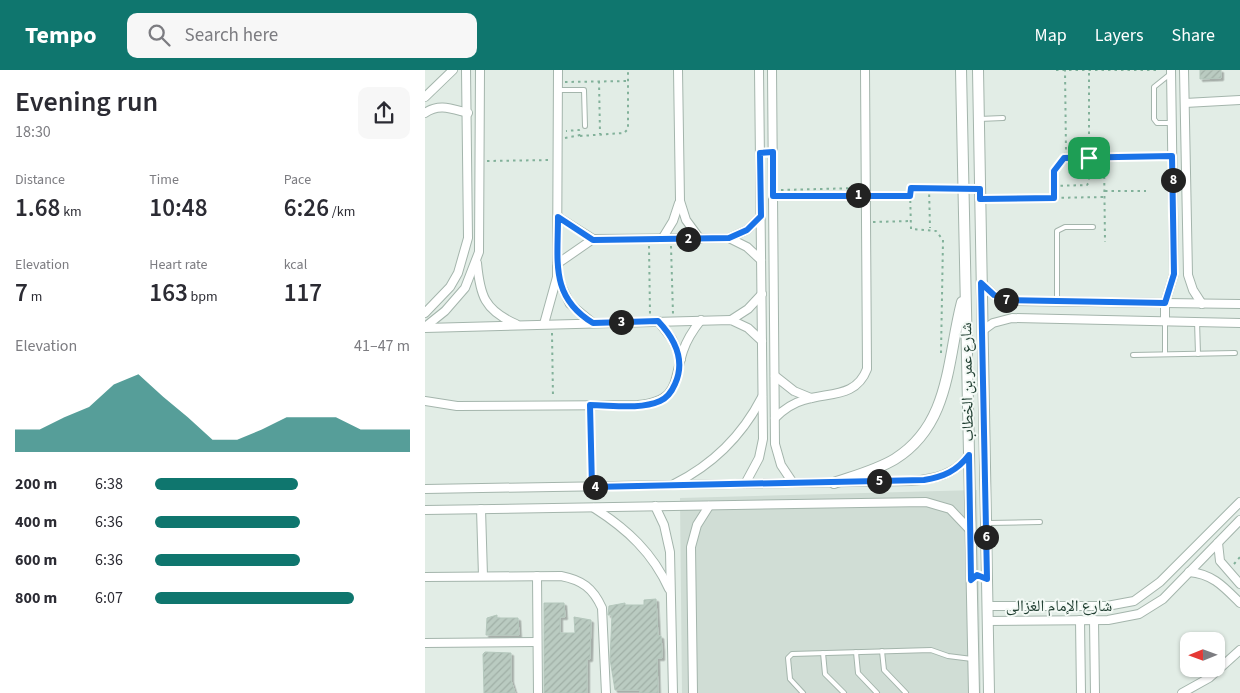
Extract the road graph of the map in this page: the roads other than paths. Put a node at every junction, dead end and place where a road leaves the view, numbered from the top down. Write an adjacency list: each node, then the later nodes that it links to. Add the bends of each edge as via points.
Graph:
1 (453, 70): 14 (street)
2 (467, 70): 18 (street)
3 (480, 70): 33 (street)
4 (557, 70): 13 (street)
5 (678, 70): 29 (street)
6 (759, 70): 24 (street)
7 (772, 70): 23 (street)
8 (865, 70): 70 (street, via 867,369 859,384 851,390)
9 (961, 70): 25 (street, شارع عمر بن الخطاب)
10 (978, 70): 20 (street, شارع عمر بن الخطاب)
11 (1171, 70): 12 (street); 21 (street); 21 (lane, via 1165,80 1154,87 1154,119 1157,123)
12 (1184, 70): 16 (street)
13 (557, 86): 22 (lane, via 584,90); 31 (street)
14 (425, 97)
15 (1240, 100): 16 (street)
16 (1185, 103): 28 (street)
17 (425, 113): 18 (street, via 443,107)
18 (468, 113): 32 (street)
19 (1003, 118): 20 (lane)
20 (979, 120): 26 (street, شارع عمر بن الخطاب)
21 (1172, 123): 27 (street)
22 (585, 126)
23 (773, 152): 24 (street); 68 (street)
24 (760, 153): 30 (street)
25 (963, 188): 26 (street); 44 (street, شارع عمر بن الخطاب)
26 (980, 194): 43 (street, شارع عمر بن الخطاب)
27 (1173, 196): 28 (street); 47 (street, via 1174,274)
28 (1187, 196): 48 (street, via 1188,275)
29 (680, 201): 36 (street); 37 (street, via 686,220)
30 (761, 216): 35 (street, via 747,230); 40 (street)
31 (558, 217): 38 (street); 41 (street)
32 (468, 226): 33 (street); 50 (street, via 465,254 458,273 450,287)
33 (480, 226): 39 (street)
34 (1093, 227): 46 (lane, via 1065,227 1057,231)
35 (729, 238): 37 (street); 40 (street, via 747,247)
36 (662, 239): 37 (street); 38 (street)
37 (700, 239)
38 (593, 240): 41 (street)
39 (477, 259): 59 (street, via 485,301 499,316); 60 (street, via 456,300)
40 (761, 260): 45 (street)
41 (557, 264): 42 (street)
42 (557, 277): 56 (street, via 570,304); 58 (street)
43 (981, 283): 46 (street, via 994,295 1009,300); 61 (street, شارع عمر بن الخطاب)
44 (965, 289): 73 (street, شارع عمر بن الخطاب); 75 (street, via 943,395 930,426 920,439 894,460)
45 (762, 294): 52 (street); 62 (street)
46 (1057, 302): 47 (street)
47 (1165, 303): 48 (street); 53 (street)
48 (1202, 304): 49 (street)
49 (1240, 304)
50 (425, 313)
51 (701, 320): 52 (street); 54 (street); 67 (street, via 690,334)
52 (731, 320): 62 (street, via 748,328)
53 (1165, 320): 55 (street); 61 (street, via 1012,318 993,323); 64 (lane)
54 (654, 321): 56 (street); 67 (street, via 672,339)
55 (1197, 321): 57 (street); 65 (lane)
56 (593, 323): 58 (street)
57 (1240, 323)
58 (548, 324): 59 (street)
59 (517, 325): 60 (street)
60 (425, 327)
61 (982, 331): 87 (street, شارع عمر بن الخطاب)
62 (762, 341): 69 (street)
63 (1235, 353): 65 (lane)
64 (1165, 354): 65 (lane); 66 (lane)
65 (1198, 354)
66 (1133, 355)
67 (681, 360): 71 (street, via 673,388 659,401 638,405 457,406)
68 (775, 376): 70 (street, via 794,391); 72 (street)
69 (763, 395): 76 (street, via 762,449); 77 (street, via 744,428 719,456)
70 (811, 398): 72 (street, via 791,406)
71 (425, 401)
72 (775, 418): 74 (street, via 777,455)
73 (969, 455): 75 (street, via 962,464 938,478); 88 (street, شارع عمر بن الخطاب)
74 (793, 483): 75 (street); 76 (street)
75 (834, 483)
76 (745, 484): 77 (street)
77 (671, 486): 78 (street)
78 (425, 489)
79 (1240, 502): 101 (street, شارع الإمام الغزالى, via 1160,582 1134,601 1107,606)
80 (655, 506): 81 (street); 82 (street); 99 (street, via 668,538)
81 (709, 506): 88 (street, via 926,502 950,509); 115 (street, via 697,525 691,547)
82 (594, 508): 83 (street); 99 (street, via 622,527 646,550)
83 (481, 509): 84 (street); 93 (street)
84 (425, 510)
85 (1240, 520): 89 (street, شارع الإمام الغزالى)
86 (1040, 522): 87 (lane)
87 (986, 523): 90 (street, شارع عمر بن الخطاب)
88 (970, 530): 91 (street, شارع عمر بن الخطاب)
89 (1218, 543): 92 (street, شارع الإمام الغزالى); 98 (street, via 1223,566)
90 (986, 548): 91 (street, via 979,553); 96 (street, شارع عمر بن الخطاب)
91 (971, 549): 97 (street, شارع عمر بن الخطاب)
92 (1189, 572): 100 (street, via 1213,578); 103 (street, شارع الإمام الغزالى, via 1163,600 1147,610 1129,618)
93 (483, 576): 94 (street); 95 (street)
94 (537, 576): 105 (street); 113 (street, via 575,578 597,595 604,622)
95 (425, 577)
96 (987, 579): 97 (street, via 977,575); 101 (street, شارع عمر بن الخطاب)
97 (971, 580): 111 (street, شارع عمر بن الخطاب)
98 (1240, 584)
99 (671, 593): 114 (street)
100 (1240, 602)
101 (987, 606): 104 (street, شارع عمر بن الخطاب)
102 (1080, 620): 103 (street, شارع الإمام الغزالى); 104 (street, شارع الإمام الغزالى); 122 (street)
103 (1094, 620): 123 (street)
104 (987, 621): 121 (street, شارع عمر بن الخطاب)
105 (537, 642): 106 (street); 112 (street)
106 (425, 643)
107 (1240, 650): 124 (street, via 1214,674)
108 (856, 652): 109 (lane); 110 (lane); 118 (lane, via 858,673)
109 (881, 652): 111 (lane, via 931,650); 119 (lane, via 884,670)
110 (823, 653): 116 (lane, via 788,657 790,679); 117 (lane, via 825,674)
111 (973, 659): 120 (street, شارع عمر بن الخطاب)
112 (538, 693)
113 (606, 693)
114 (673, 693)
115 (693, 693)
116 (803, 693)
117 (844, 693)
118 (877, 693)
119 (906, 693)
120 (973, 693)
121 (989, 693)
122 (1081, 693)
123 (1095, 693)
124 (1182, 693)

